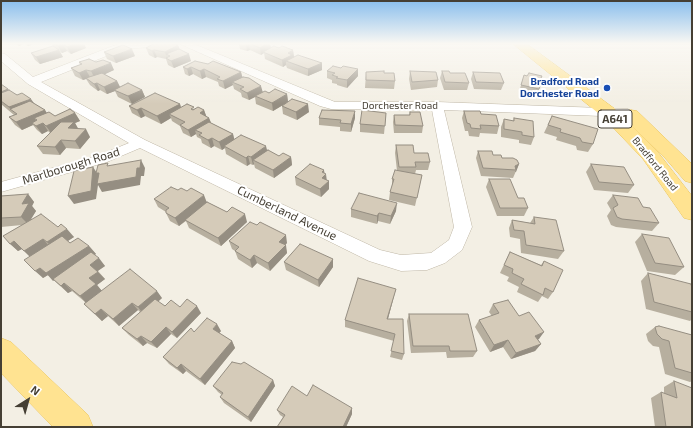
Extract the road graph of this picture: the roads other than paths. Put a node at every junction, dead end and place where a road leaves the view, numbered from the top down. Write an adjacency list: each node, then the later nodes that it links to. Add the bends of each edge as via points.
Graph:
1 (11, 64): 6 (street, Cumberland Avenue)
2 (77, 64): 6 (street)
3 (232, 64): 7 (street, Dorchester Road, via 330,105)
4 (545, 64): 8 (main road, Bradford Road / A641)
5 (562, 64): 9 (main road, Bradford Road / A641)
6 (32, 82): 10 (street, Cumberland Avenue)
7 (437, 106): 8 (street, Dorchester Road); 10 (street, Cumberland Avenue, via 463,227 456,245 448,252 432,260 414,263 401,263 376,256)
8 (609, 113): 9 (street, Dorchester Road); 13 (main road, Bradford Road / A641, via 650,155)
9 (628, 113): 11 (main road, Bradford Road / A641)
10 (140, 143): 12 (street, Marlborough Road, via 102,159)
11 (692, 176)
12 (1, 187)
13 (692, 212)
14 (1, 352): 15 (main road)
15 (76, 427)

